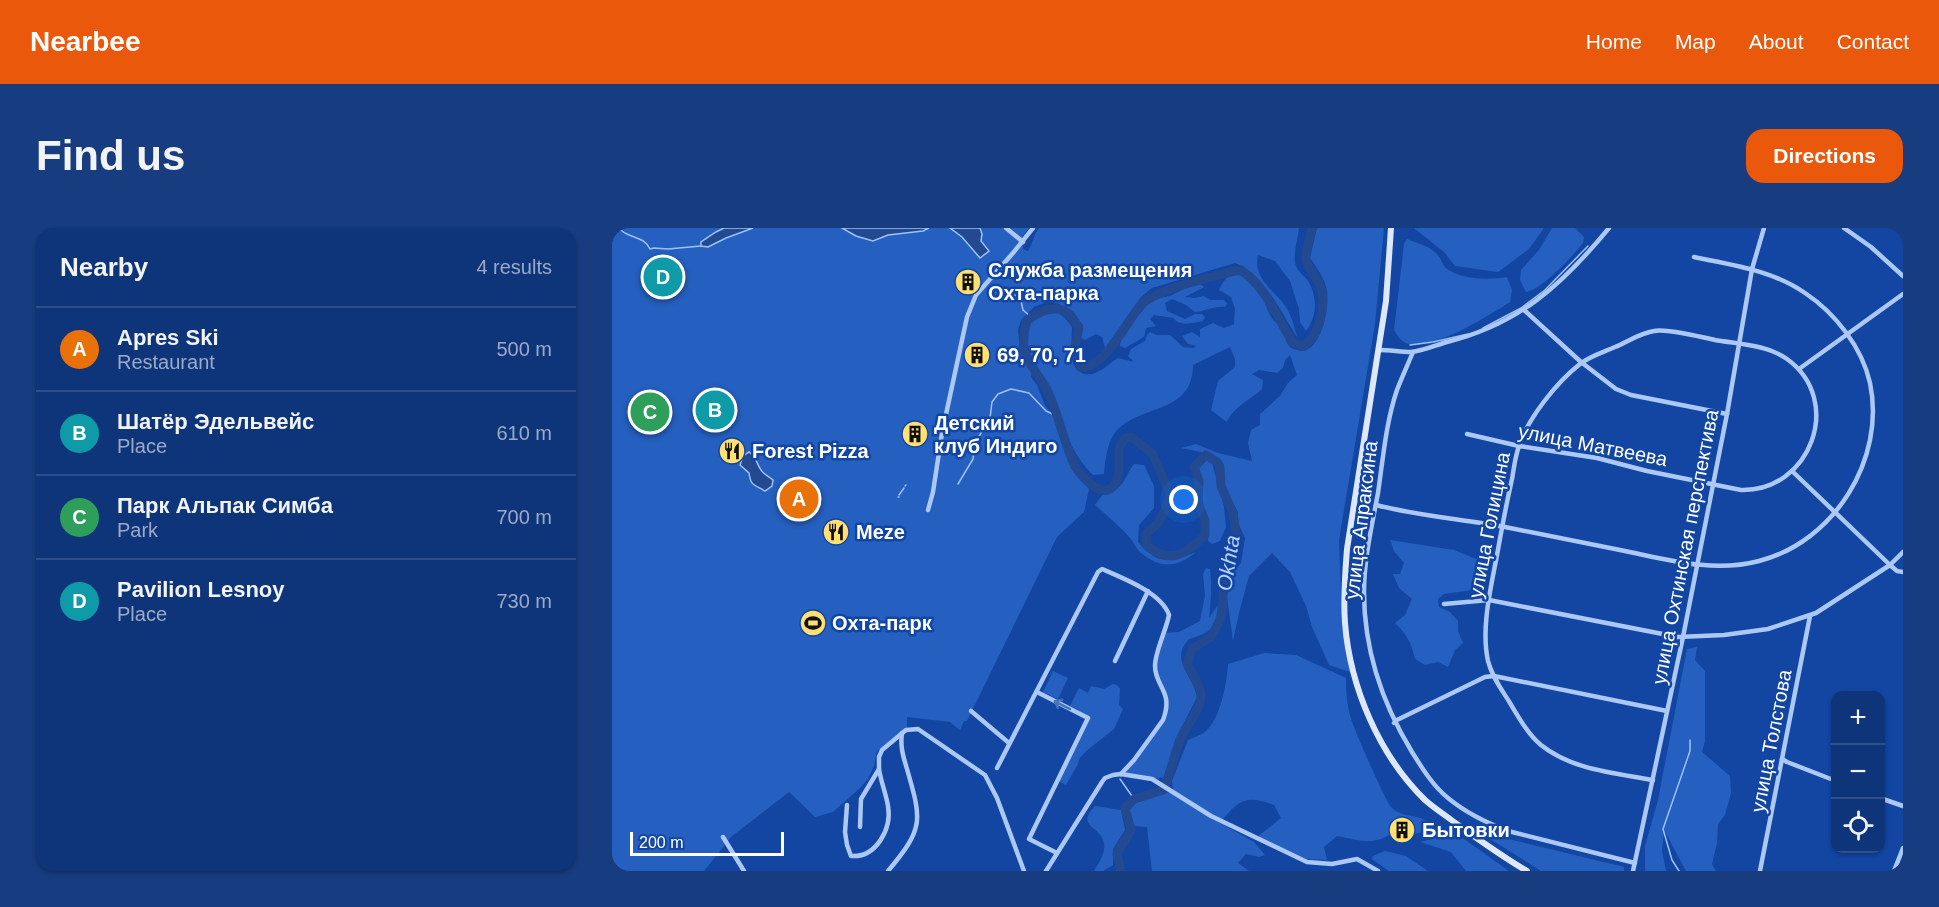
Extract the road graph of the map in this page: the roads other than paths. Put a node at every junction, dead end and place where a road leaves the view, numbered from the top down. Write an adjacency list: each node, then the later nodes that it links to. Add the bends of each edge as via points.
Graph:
1 (1006, 228): 8 (street)
2 (1033, 228): 8 (street)
3 (1391, 228): 16 (street)
4 (1609, 228): 13 (street, via 1563,278)
5 (1764, 228): 10 (street, улица Охтинская перспектива)
6 (1844, 228): 7 (street)
7 (1851, 230): 11 (street)
8 (1023, 242): 26 (street, via 976,295 967,317)
9 (1694, 257): 10 (street)
10 (1752, 269): 14 (street, via 1805,292); 15 (street, улица Охтинская перспектива)
11 (1903, 276)
12 (1903, 294): 14 (street)
13 (1524, 310): 17 (street, via 1474,335); 18 (street)
14 (1848, 336): 19 (street); 27 (street, via 1870,380 1873,415 1858,478)
15 (1739, 344): 18 (street, улица Голицина, via 1654,331); 19 (street, улица Голицина, via 1778,354); 20 (street, улица Охтинская перспектива)
16 (1379, 350): 17 (street); 65 (street, via 1344,588 1346,633 1360,694 1390,757 1414,788 1495,852)
17 (1413, 352): 25 (street, улица Апраксина, via 1389,419)
18 (1581, 363): 20 (street, via 1616,389 1631,395); 22 (street, улица Голицина, via 1552,391)
19 (1799, 369): 23 (street, via 1812,389 1817,412 1814,436)
20 (1727, 414): 24 (street, улица Охтинская перспектива)
21 (1467, 434): 22 (street, улица Матвеева)
22 (1519, 446): 24 (street, улица Матвеева); 28 (street, улица Голицина)
23 (1792, 471): 24 (street, улица Матвеева, via 1755,490); 27 (street)
24 (1713, 483): 31 (street, улица Охтинская перспектива)
25 (1376, 505): 28 (street); 43 (street, улица Апраксина, via 1366,569 1365,614 1375,672)
26 (928, 510)
27 (1835, 513): 30 (street); 31 (street, via 1819,530 1783,553 1737,566)
28 (1502, 527): 31 (street); 34 (street, улица Голицина)
29 (1903, 552): 30 (street)
30 (1890, 565): 32 (street); 36 (street)
31 (1698, 566): 37 (street, улица Охтинская перспектива)
32 (1903, 572)
33 (1148, 591): 38 (street); 40 (street, via 1102,570 1098,572); 49 (street, via 1169,615 1155,665 1166,695 1166,708 1163,720)
34 (1489, 600): 35 (street); 37 (street); 39 (street, улица Голицина, via 1486,641)
35 (1444, 604)
36 (1810, 616): 37 (street, via 1744,633); 46 (street, улица Толстова)
37 (1683, 637): 42 (street, улица Охтинская перспектива)
38 (1115, 661)
39 (1494, 676): 42 (street); 43 (street); 51 (street, улица Голицина, via 1524,726 1562,759 1595,770)
40 (1037, 692): 45 (street); 58 (street, one-way to 40, via 1029,838 1088,718)
41 (970, 711): 45 (street)
42 (1667, 711): 51 (street, улица Охтинская перспектива)
43 (1394, 723): 59 (street, улица Апраксина, via 1429,778 1468,813 1508,831)
44 (902, 733): 48 (street, via 882,750); 61 (street, via 901,749 918,819 912,838); 62 (street, via 909,728 924,732 984,775 997,798)
45 (1009, 743): 47 (street)
46 (1782, 759): 50 (street); 67 (street, улица Толстова)
47 (997, 768)
48 (879, 769): 53 (street, via 888,821 884,837 876,847 858,856 851,856 846,845); 55 (street, via 861,799)
49 (1121, 774): 58 (street, via 1105,778); 64 (street, via 1160,783 1210,816 1307,862 1332,864 1357,859)
50 (1831, 779)
51 (1653, 780): 59 (street, улица Охтинская перспектива)
52 (1884, 799): 54 (street)
53 (847, 805)
54 (1903, 806)
55 (860, 827)
56 (723, 837): 60 (street)
57 (1903, 848): 68 (street)
58 (1057, 854): 63 (street)
59 (1635, 863): 66 (street, улица Охтинская перспектива)
60 (744, 871)
61 (888, 871)
62 (1024, 871)
63 (1046, 871)
64 (1378, 871)
65 (1527, 871)
66 (1633, 871)
67 (1760, 871)
68 (1894, 871)

